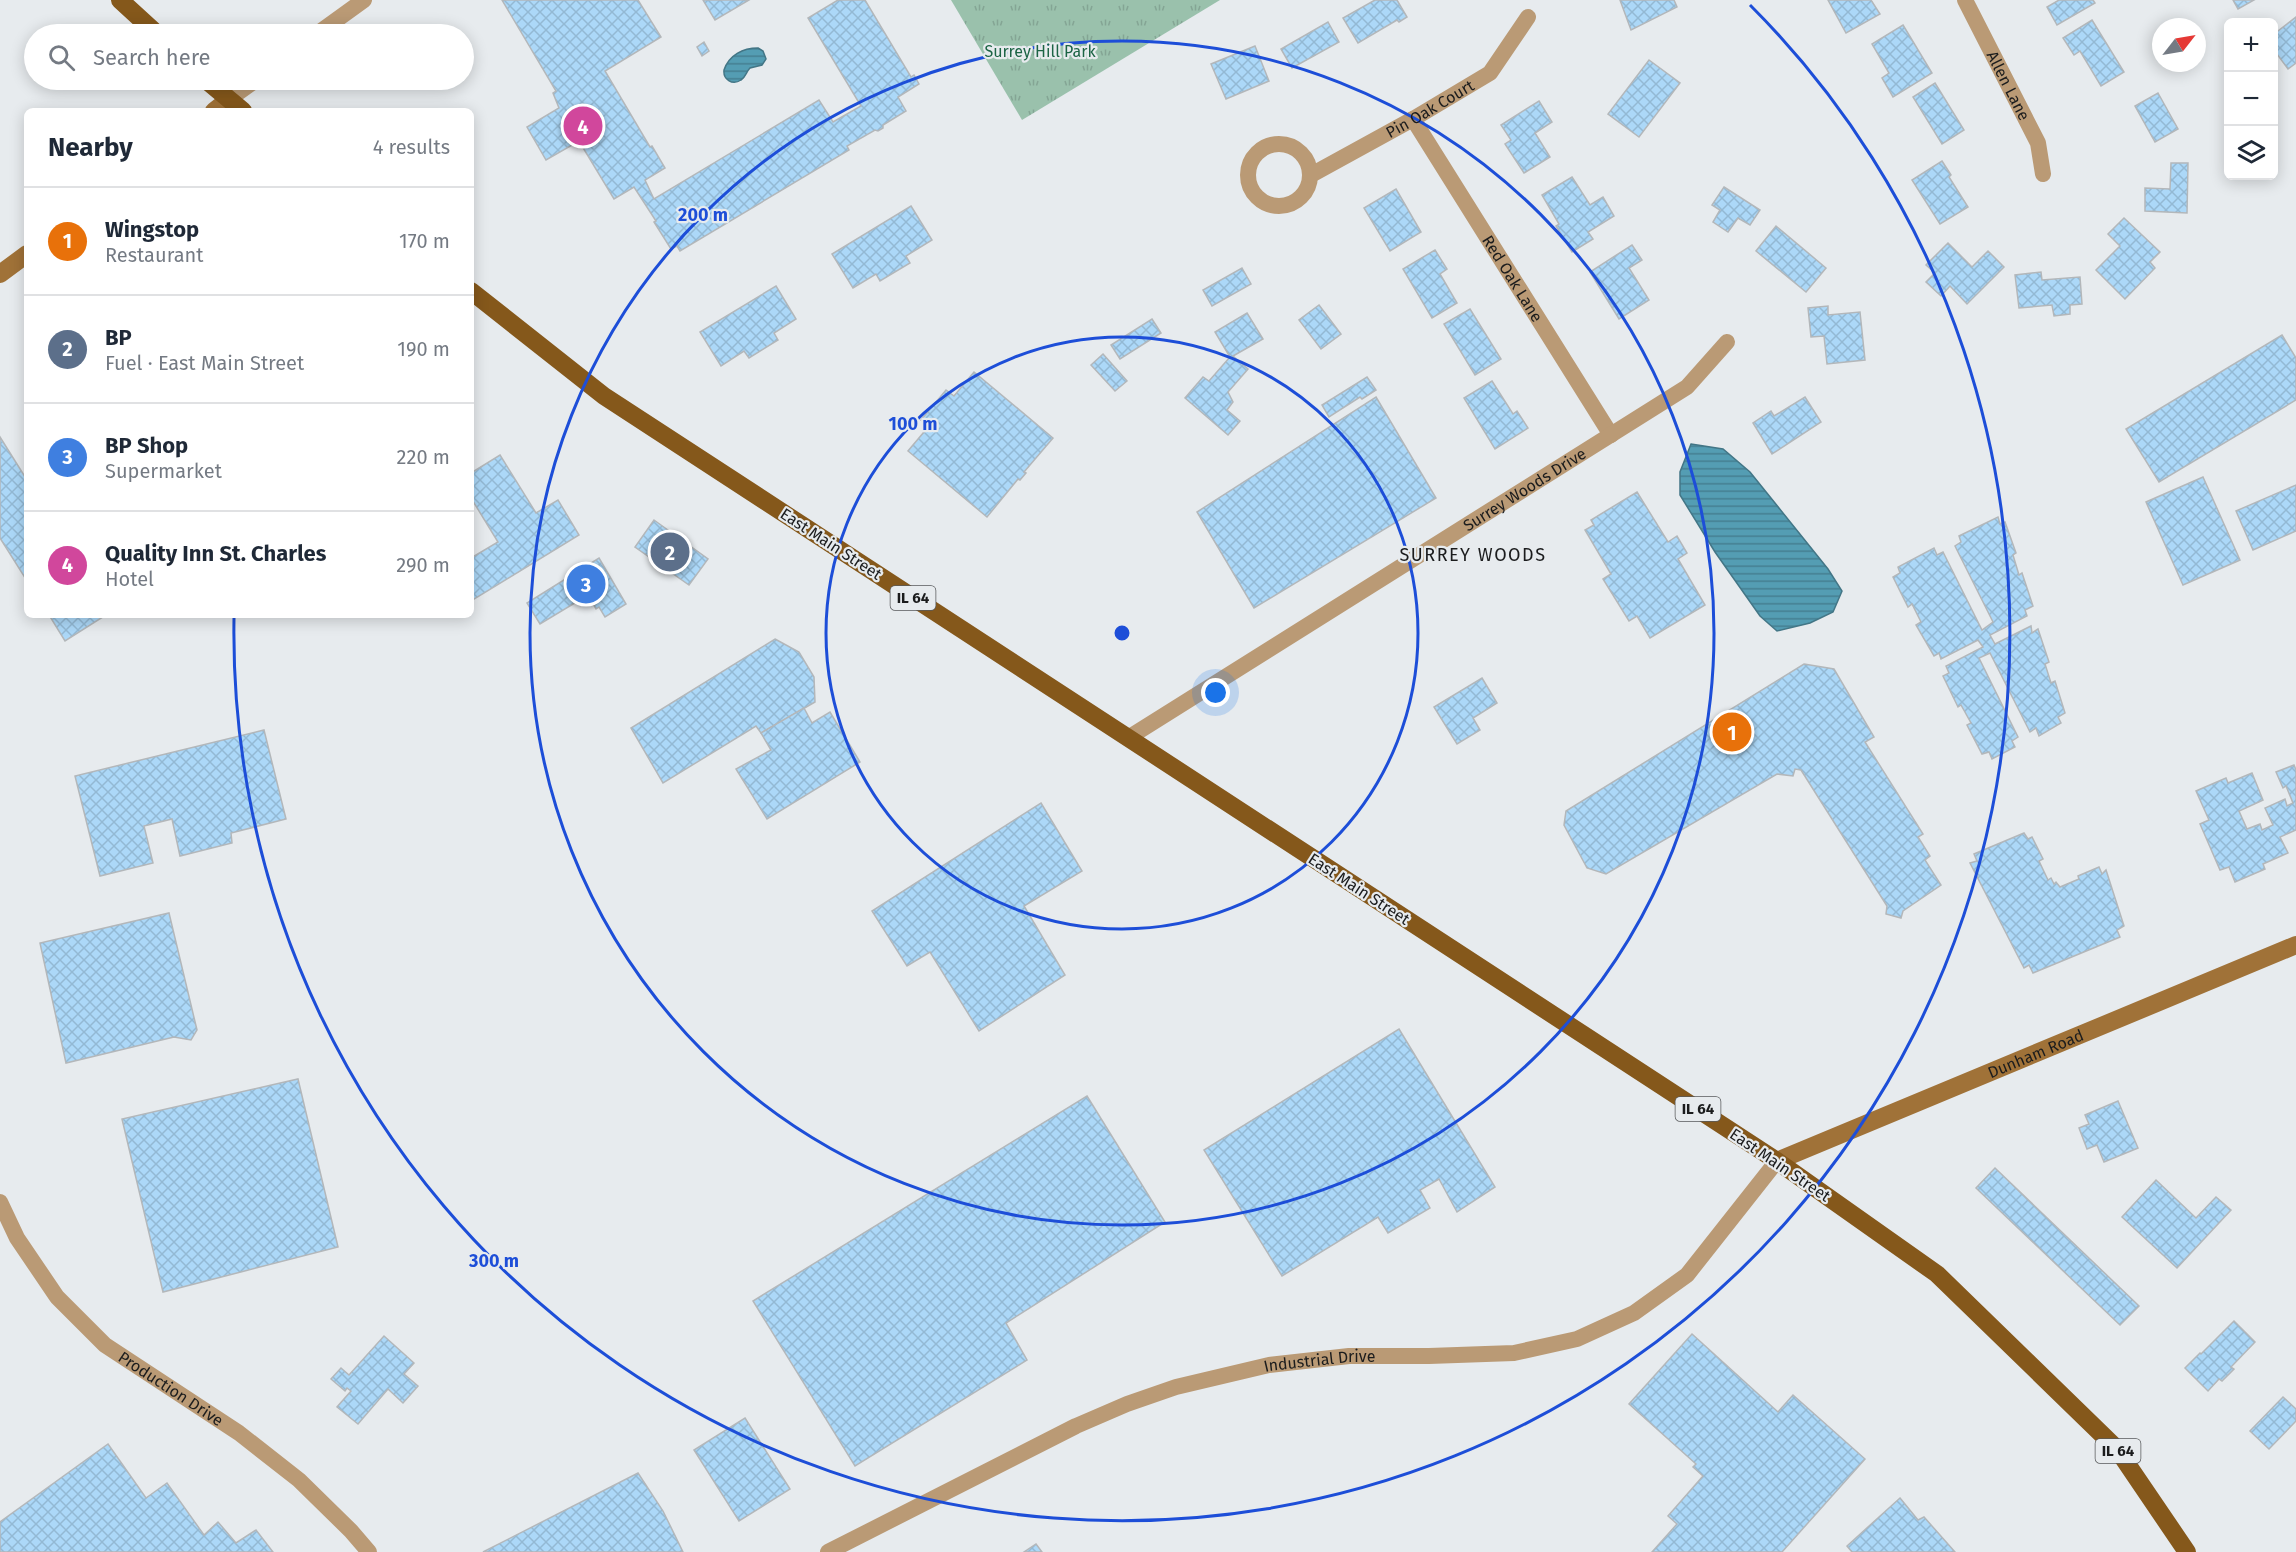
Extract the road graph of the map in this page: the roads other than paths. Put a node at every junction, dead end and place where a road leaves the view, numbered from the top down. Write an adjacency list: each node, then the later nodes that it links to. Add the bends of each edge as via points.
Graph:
1 (120, 0): 5 (main road)
2 (364, 0): 6 (street)
3 (1965, 0): 11 (street, Allen Lane, via 2038,142)
4 (1528, 16): 10 (street, Pin Oak Court, via 1490,73)
5 (146, 24)
6 (331, 24)
7 (218, 90): 9 (main road)
8 (248, 90): 9 (street)
9 (236, 105)
10 (1413, 119): 12 (street, Pin Oak Court); 17 (street, Red Oak Lane)
11 (2043, 174)
12 (1311, 175)
13 (24, 256): 14 (street)
14 (0, 274)
15 (474, 293): 18 (main road, East Main Street / IL 64, via 604,396)
16 (1727, 342): 17 (street, Surrey Woods Drive, via 1687,387)
17 (1611, 435): 18 (street, Surrey Woods Drive)
18 (1128, 738): 20 (main road, East Main Street / IL 64)
19 (2296, 945): 20 (street, Dunham Road)
20 (1777, 1161): 23 (street, Industrial Drive, via 1686,1275 1634,1312 1577,1339 1514,1353 1349,1356 1269,1365 1176,1387 1076,1426); 24 (main road, East Main Street / IL 64, via 1937,1274 2117,1449)
21 (0, 1202): 22 (street, Production Drive, via 17,1238 57,1297 105,1345 239,1433 298,1480)
22 (369, 1552)
23 (828, 1552)
24 (2187, 1552)

